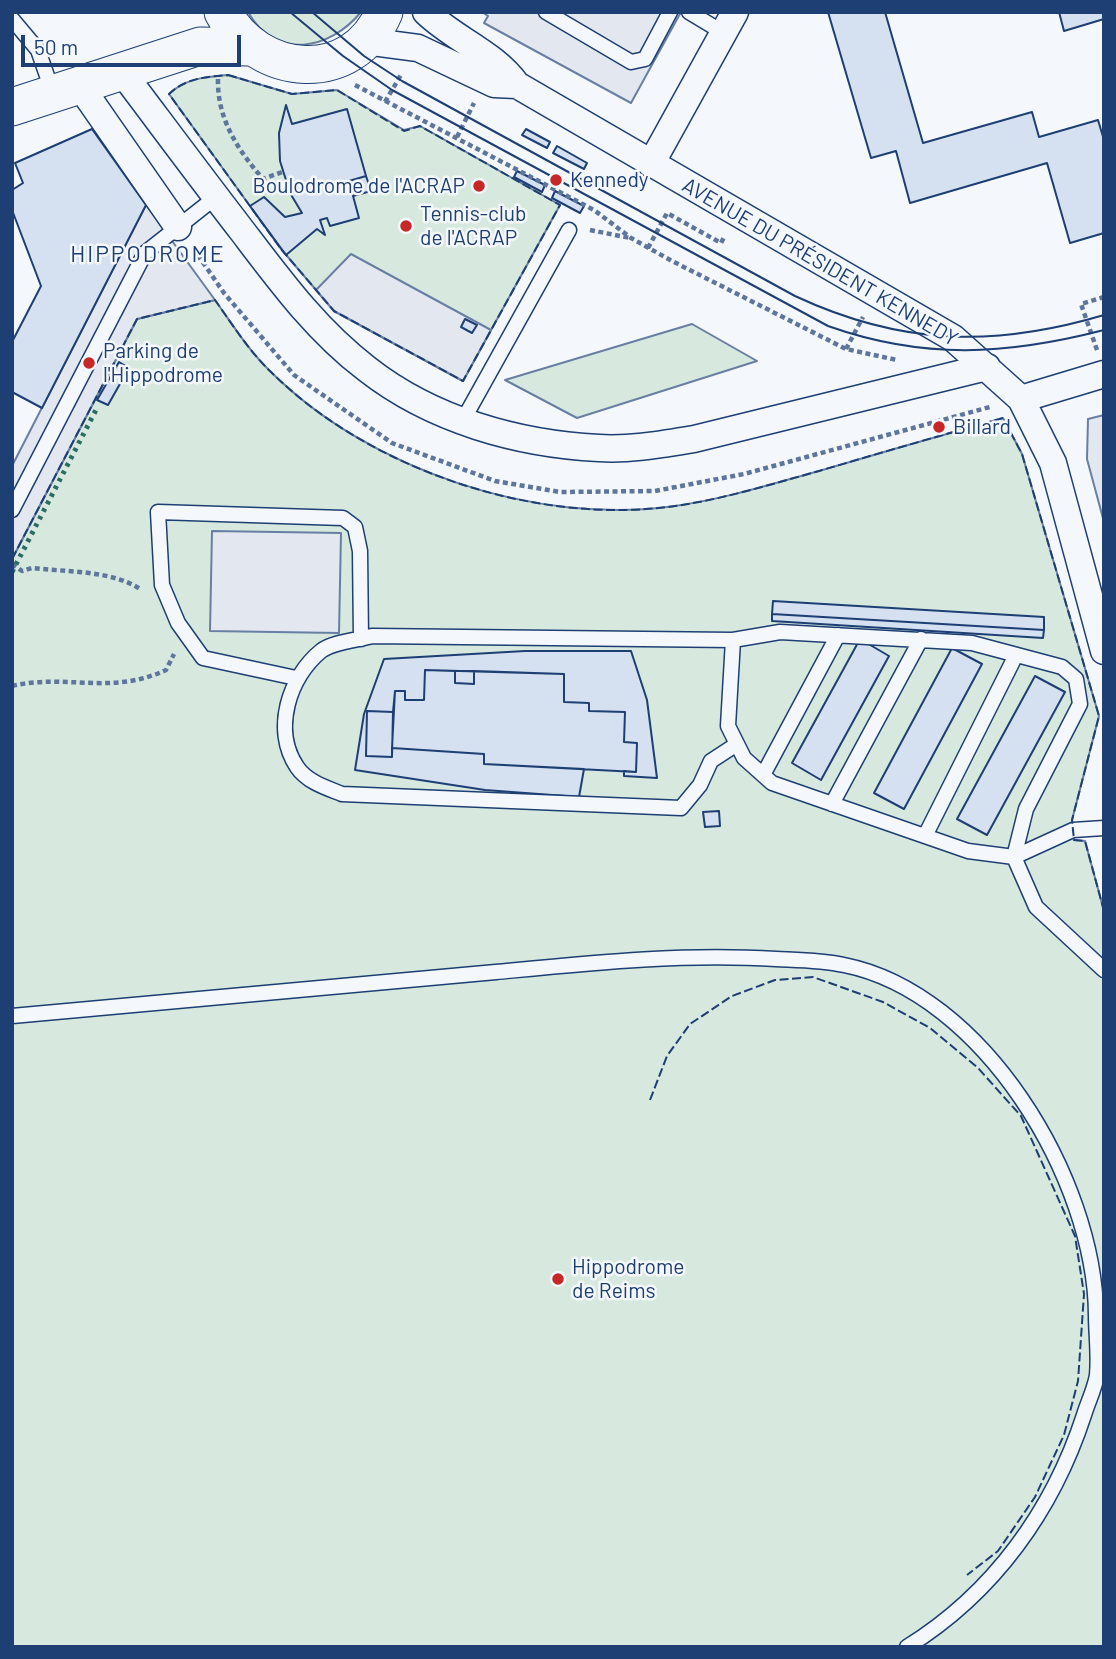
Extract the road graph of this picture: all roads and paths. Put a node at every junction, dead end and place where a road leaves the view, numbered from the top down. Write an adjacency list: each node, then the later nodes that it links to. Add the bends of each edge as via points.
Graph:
1 (221, 12): 9 (street); 10 (street)
2 (426, 12): 14 (street, via 502,64)
3 (546, 12): 4 (lane, via 631,62 645,58)
4 (670, 12)
5 (689, 12): 7 (lane)
6 (12, 19): 15 (lane)
7 (729, 22): 18 (street)
8 (375, 27): 11 (street, via 343,57); 13 (street, AVENUE DU PRÉSIDENT KENNEDY)
9 (200, 46): 10 (street); 12 (street); 19 (path, via 218,68 224,125 263,179)
10 (249, 47): 11 (street, via 272,60)
11 (326, 63): 17 (path, via 350,83)
12 (122, 72): 15 (street); 20 (street)
13 (486, 81): 14 (street, AVENUE DU PRÉSIDENT KENNEDY); 17 (path)
14 (516, 85): 18 (street, AVENUE DU PRÉSIDENT KENNEDY)
15 (67, 89): 16 (street); 22 (street)
16 (12, 107)
17 (457, 137): 24 (path, via 594,210)
18 (651, 164): 21 (street, AVENUE DU PRÉSIDENT KENNEDY)
19 (282, 172)
20 (216, 198): 22 (lane); 31 (street, via 314,322 368,370)
21 (718, 203): 25 (path, via 708,222 727,232 721,243 667,214); 29 (street, AVENUE DU PRÉSIDENT KENNEDY, via 953,338)
22 (178, 227): 32 (lane, via 145,253)
23 (569, 230): 24 (path); 31 (lane)
24 (631, 238): 25 (path)
25 (648, 248): 27 (path, via 846,349)
26 (1104, 297): 28 (path, via 1081,304)
27 (900, 360)
28 (1102, 366): 30 (street)
29 (987, 367): 30 (street, AVENUE DU PRÉSIDENT KENNEDY); 31 (street, via 650,446 601,449 554,443)
30 (1021, 399): 34 (street, AVENUE DU PRÉSIDENT KENNEDY, via 1054,463)
31 (462, 422)
32 (12, 510)
33 (12, 564): 35 (path, via 22,571 32,568 129,582)
34 (1094, 581): 41 (street, AVENUE DU PRÉSIDENT KENNEDY)
35 (148, 598)
36 (838, 635): 38 (lane); 39 (lane, via 780,632); 46 (lane)
37 (361, 639): 39 (lane); 43 (lane, via 323,649); 43 (lane, via 360,551 355,527 343,518 158,512 162,585 178,623 203,658)
38 (921, 639): 42 (lane, via 972,643); 47 (lane)
39 (733, 640): 45 (lane, via 728,726)
40 (173, 646): 44 (path, via 166,670 127,684)
41 (1104, 651)
42 (1016, 655): 49 (lane); 50 (lane, via 1062,667 1076,679 1080,704 1026,809)
43 (296, 678): 45 (lane, via 286,711 286,742 297,767 313,781 342,794 681,808 700,785 711,761)
44 (12, 686)
45 (737, 744): 46 (lane, via 744,758)
46 (763, 775): 47 (lane, via 772,783)
47 (832, 804): 49 (lane)
48 (1104, 828): 50 (lane, via 1073,830)
49 (925, 836): 50 (lane, via 968,851)
50 (1013, 857): 51 (lane, via 1035,907)
51 (1104, 970)
52 (12, 1016): 53 (lane, via 593,963 720,956 846,965 930,1003 1007,1079 1058,1157 1081,1215 1096,1287 1097,1376 1070,1457 1037,1521 988,1581 933,1631)
53 (907, 1647)

